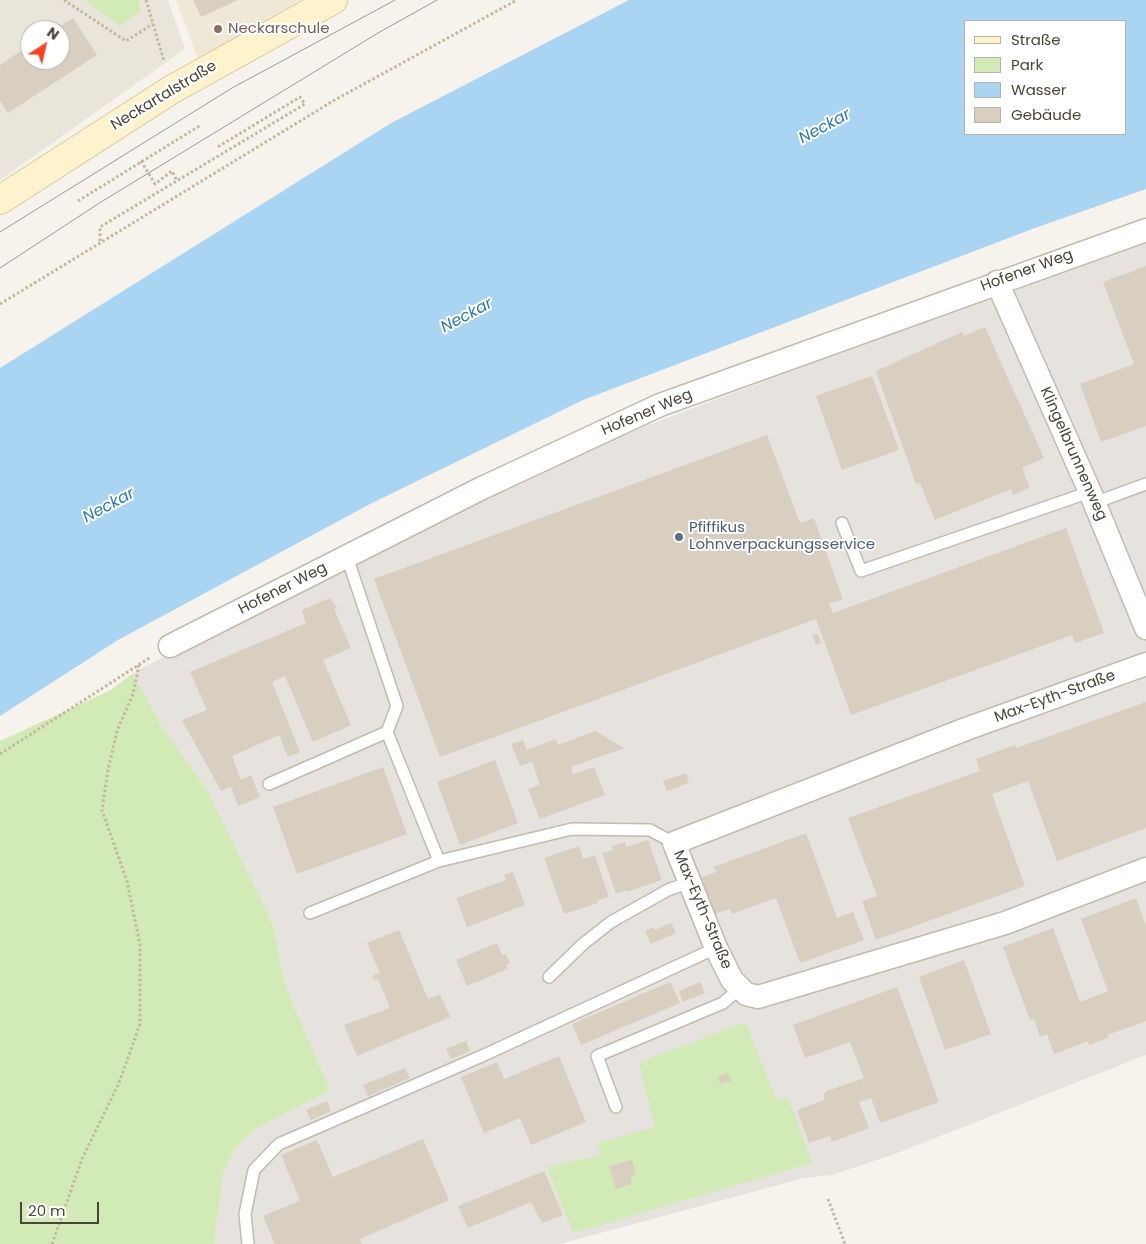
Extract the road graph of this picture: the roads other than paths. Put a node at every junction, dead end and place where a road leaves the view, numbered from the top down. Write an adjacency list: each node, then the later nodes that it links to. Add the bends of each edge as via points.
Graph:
1 (333, 0): 2 (main road, Neckartalstraße, via 171,90)
2 (0, 200)
3 (1146, 230): 4 (street, Hofener Weg)
4 (997, 282): 6 (street, Klingelbrunnenweg); 8 (street, Hofener Weg, via 660,405 482,488)
5 (1146, 484): 6 (lane)
6 (1092, 497): 7 (lane, via 861,571); 9 (street, Klingelbrunnenweg)
7 (842, 523)
8 (346, 557): 10 (street, Hofener Weg); 12 (lane, via 397,706)
9 (1146, 628)
10 (170, 646)
11 (1146, 664): 14 (street, Max-Eyth-Straße, via 966,729)
12 (386, 732): 13 (lane); 15 (lane)
13 (269, 784)
14 (674, 843): 15 (lane, via 650,830 572,829); 17 (street, Max-Eyth-Straße)
15 (439, 861): 18 (lane)
16 (1146, 869): 21 (street, via 1005,923 776,993 758,997)
17 (690, 882): 19 (street, Max-Eyth-Straße); 20 (lane, via 668,890 611,922)
18 (310, 912)
19 (716, 948): 21 (street, Max-Eyth-Straße); 23 (lane, via 482,1056 280,1144 254,1170 245,1214)
20 (549, 977)
21 (739, 988): 22 (lane, via 723,1003 596,1056)
22 (616, 1106)
23 (248, 1244)

